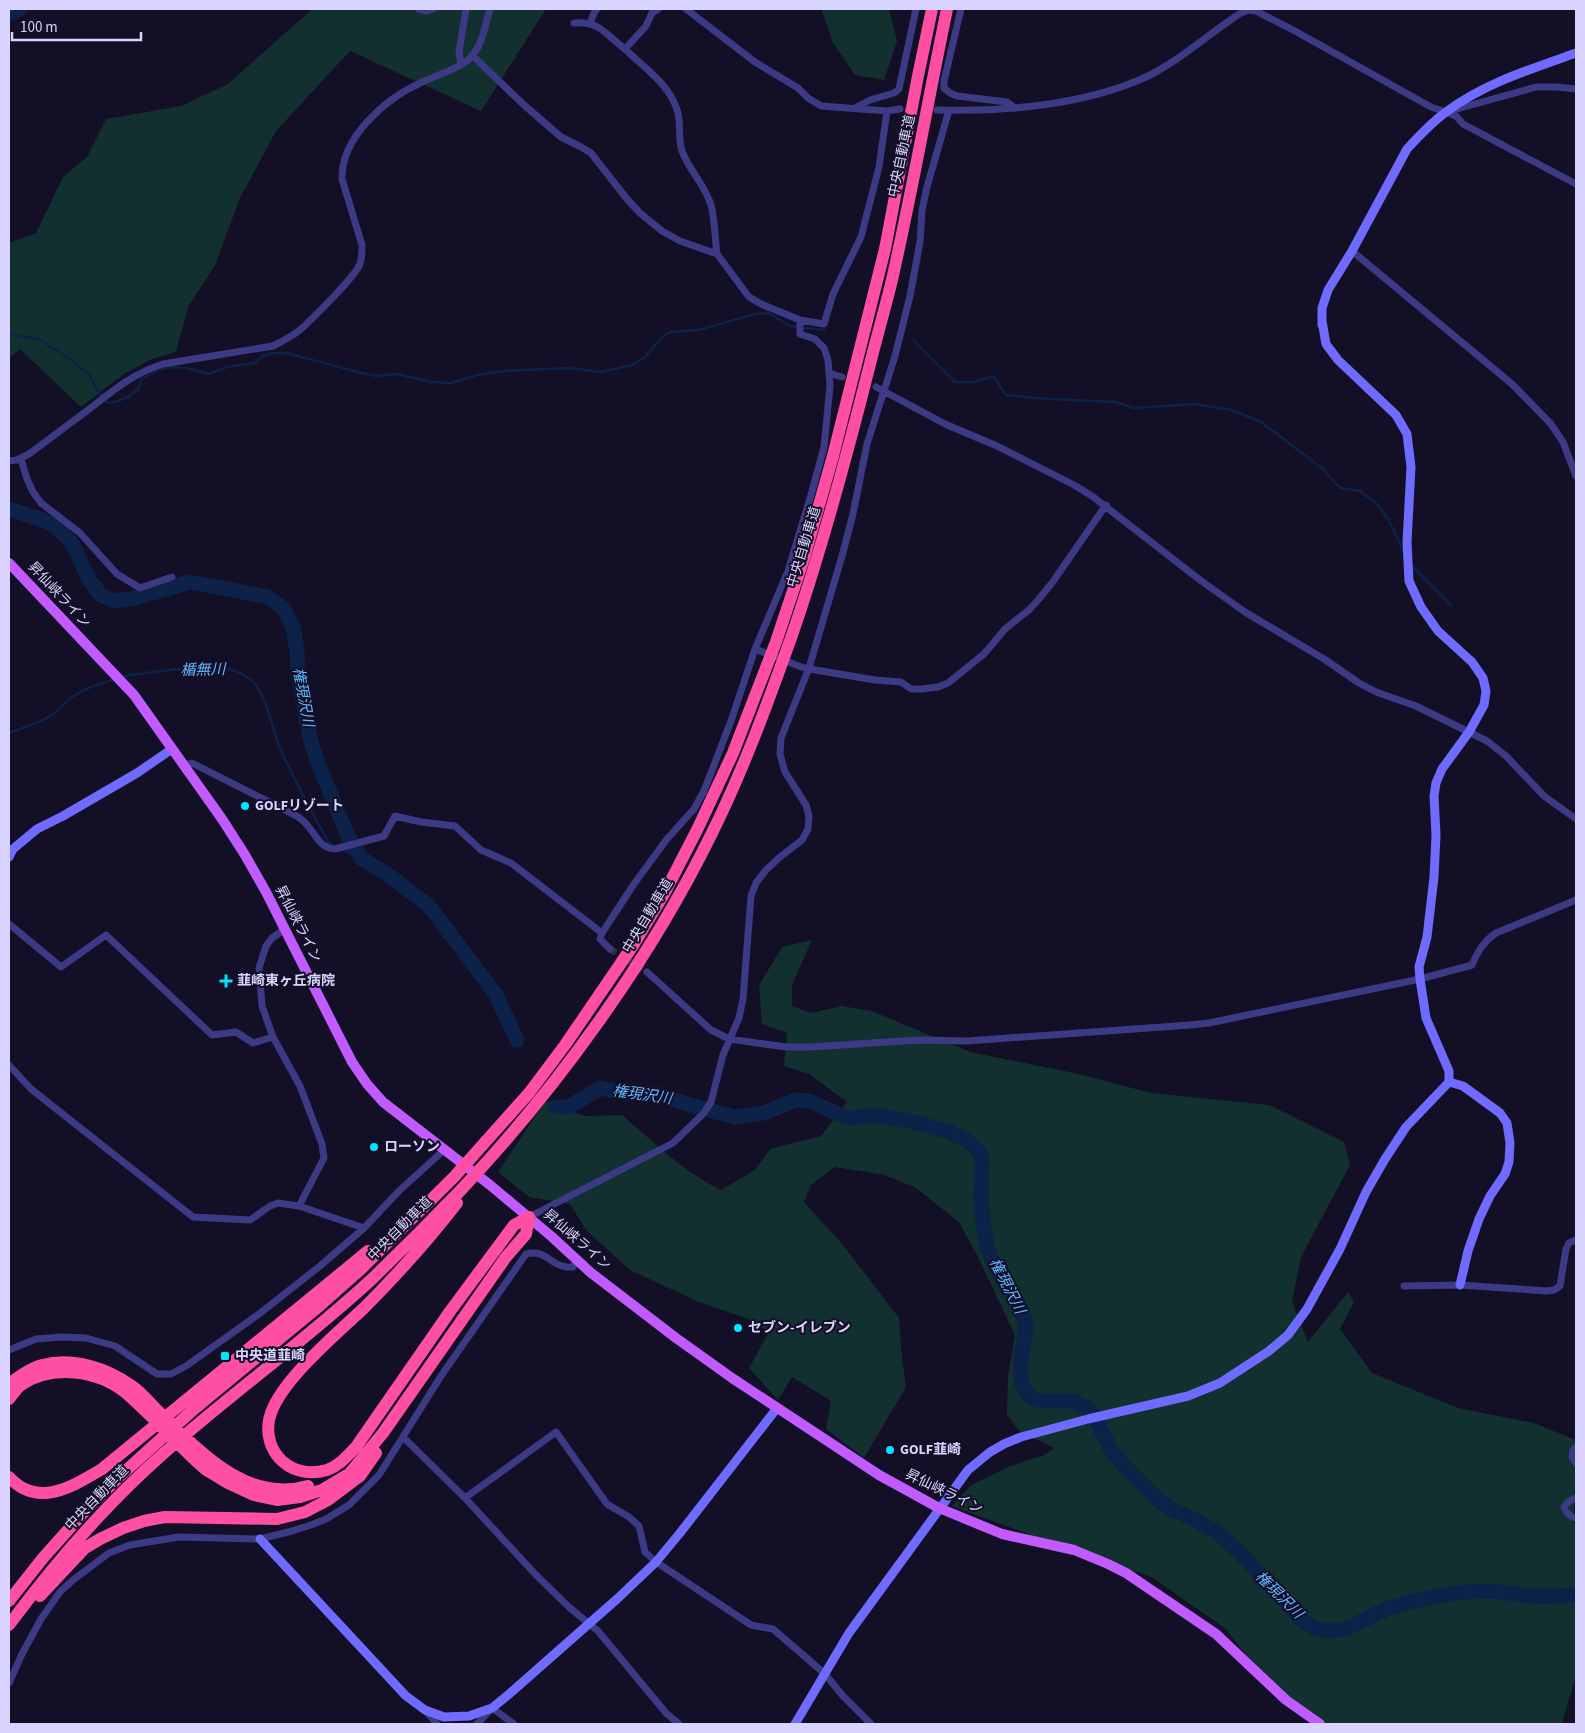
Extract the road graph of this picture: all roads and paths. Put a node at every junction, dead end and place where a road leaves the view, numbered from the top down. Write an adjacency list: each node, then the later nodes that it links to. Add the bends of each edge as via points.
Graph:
1 (418, 9): 2 (street)
2 (433, 9)
3 (466, 9): 18 (street, via 459,53)
4 (490, 9): 17 (street, via 480,44)
5 (597, 9): 14 (street)
6 (658, 9): 15 (street)
7 (686, 9): 20 (street, via 755,62 821,106)
8 (916, 9): 20 (street, via 899,89)
9 (932, 9): 61 (highway, 中央自動車道, via 885,249 833,456 776,642 733,753 664,894 565,1045 529,1093)
10 (947, 9): 59 (highway, 中央自動車道, via 891,282 849,449 823,540 766,707 712,834 677,900 575,1053)
11 (961, 9): 21 (street, via 944,88 957,96 1007,102)
12 (1250, 9): 21 (street, via 1146,77 1071,100); 26 (street, via 1431,107)
13 (574, 23): 14 (street)
14 (590, 23): 15 (street, via 607,32)
15 (625, 49): 29 (street, via 665,86 672,97 678,114 681,149 711,205)
16 (1576, 53): 26 (street, via 1483,88)
17 (472, 55): 18 (street); 29 (street, via 561,137 591,153 640,214 680,241)
18 (461, 64): 35 (street, via 392,99 359,132 342,168 342,179 362,245 362,256 352,276 301,329 273,346 149,368 112,391)
19 (1576, 89): 26 (street, via 1536,88)
20 (854, 108): 25 (street)
21 (1015, 108): 24 (street)
22 (900, 109): 25 (street)
23 (937, 110): 24 (street)
24 (949, 110): 34 (street, via 922,210 910,296)
25 (887, 111): 30 (street, via 879,167 861,237 832,294 824,324)
26 (1446, 112): 27 (street); 28 (street, via 1407,149)
27 (1576, 184)
28 (1352, 252): 37 (street, via 1512,384 1551,424 1563,442); 43 (street, via 1328,290 1322,308 1326,344 1338,360 1396,415 1407,434 1411,467 1407,542 1409,581 1421,608 1438,631 1472,662 1483,678 1486,691 1484,705)
29 (717, 254): 30 (street, via 749,297)
30 (800, 320): 31 (street, via 800,334 815,339 824,348)
31 (829, 373): 32 (street); 41 (street, via 824,447 788,571)
32 (842, 377)
33 (876, 387): 34 (street)
34 (883, 391): 38 (street, via 944,424 1016,455); 42 (street, via 867,444 842,556)
35 (20, 459): 36 (street); 40 (street, via 40,503 80,533 117,574 140,588)
36 (9, 461)
37 (1576, 476)
38 (1106, 505): 42 (street, via 1038,600 1005,629 984,654 948,683 922,690 911,689 901,682); 43 (street, via 1245,612 1359,683)
39 (9, 562): 44 (main road, 昇仙峡ライン, via 134,695)
40 (172, 577)
41 (756, 650): 42 (street); 51 (street, via 704,791 694,809 634,884)
42 (807, 668): 56 (street, via 781,738 780,754 784,772 806,805 808,829 802,840 780,857 756,883 751,896 743,998 739,1018)
43 (1469, 732): 46 (street, via 1506,756 1544,796); 54 (street, via 1442,769 1436,783 1434,877 1427,937 1419,967)
44 (172, 749): 45 (main road, 昇仙峡ライン); 47 (street, via 37,829 13,849)
45 (185, 765): 50 (main road, 昇仙峡ライン, via 245,854); 51 (street, via 192,763 287,811 302,820 329,849 384,836 395,816 455,826 481,850 511,863)
46 (1576, 819)
47 (9, 857)
48 (1576, 900): 54 (street, via 1496,933 1480,948 1472,965)
49 (9, 924): 55 (street, via 61,967 106,934 212,1035 236,1032 253,1043)
50 (285, 929): 55 (street, via 266,946 259,968 262,1006); 60 (main road, 昇仙峡ライン, via 352,1062 367,1084 383,1102)
51 (602, 933): 52 (street, via 600,940)
52 (610, 949)
53 (647, 972): 56 (street, via 701,1022)
54 (1420, 979): 56 (street, via 1190,1025 967,1041 919,1040 810,1047); 58 (street, via 1426,1018 1449,1071)
55 (273, 1037): 62 (street, via 300,1086 322,1144 324,1158)
56 (729, 1039): 63 (street, via 711,1102 673,1143)
57 (9, 1065): 62 (street, via 31,1089 193,1217 250,1220 278,1203)
58 (1449, 1082): 67 (street, via 1463,1086 1500,1113 1507,1123 1510,1143 1509,1162 1479,1218); 83 (street, via 1406,1127 1385,1159 1307,1309 1288,1335 1220,1383 1188,1396 1088,1419 1004,1444 968,1470)
59 (498, 1149): 69 (highway, via 446,1217 377,1295 280,1393 268,1425 269,1442 276,1455 288,1468 308,1472 327,1470 340,1464 356,1447); 89 (highway, 中央自動車道, via 371,1280 130,1484 54,1567)
60 (448, 1152): 63 (main road, 昇仙峡ライン); 64 (street, via 399,1191)
61 (429, 1202): 80 (highway, via 102,1469 77,1484 45,1494 28,1490); 87 (highway, 中央自動車道, via 340,1288 194,1409 120,1476 43,1558)
62 (300, 1206): 64 (street)
63 (529, 1217): 66 (main road, 昇仙峡ライン); 69 (highway, via 514,1225); 70 (highway, via 526,1234)
64 (364, 1228): 71 (street, via 259,1314 171,1374 157,1374 115,1346 86,1338 36,1339)
65 (1576, 1240): 67 (street, via 1566,1249 1560,1286 1554,1290)
66 (577, 1260): 74 (main road, 昇仙峡ライン, via 676,1338); 76 (street, via 572,1267 564,1268 539,1254 526,1254)
67 (1460, 1285): 68 (street)
68 (1404, 1286)
69 (451, 1310): 78 (highway, via 366,1445 345,1469 324,1481 297,1489 276,1490 253,1485)
70 (463, 1319): 78 (highway, via 383,1433 349,1474 322,1490 300,1498 277,1500 254,1495 205,1469); 90 (highway, via 360,1476 328,1500 306,1512 277,1519 165,1518 122,1528 85,1548)
71 (9, 1350)
72 (9, 1384): 75 (highway, via 42,1365 70,1362 112,1374 133,1386)
73 (9, 1399): 75 (highway, via 20,1386 33,1378 59,1371 88,1375 107,1382)
74 (777, 1408): 83 (main road, 昇仙峡ライン, via 879,1475); 86 (street)
75 (150, 1410): 78 (highway)
76 (403, 1437): 81 (street); 85 (street, via 379,1475 349,1505 318,1522)
77 (1576, 1447): 79 (street, via 1572,1457)
78 (199, 1457)
79 (1576, 1463)
80 (9, 1477)
81 (465, 1498): 86 (street, via 556,1432 607,1504 639,1526 645,1552); 88 (street, via 536,1575)
82 (1576, 1498): 84 (street, via 1564,1507)
83 (939, 1508): 91 (street, via 849,1633); 101 (main road, 昇仙峡ライン, via 1002,1534 1074,1550 1126,1573 1216,1634 1286,1700)
84 (1576, 1518)
85 (260, 1539): 92 (street, via 179,1537 130,1545 109,1553 60,1592 41,1619); 94 (street, via 406,1696)
86 (656, 1562): 88 (street); 91 (street, via 751,1625 773,1630)
87 (9, 1601)
88 (589, 1624): 93 (street); 98 (street)
89 (9, 1625)
90 (9, 1629)
91 (825, 1674): 99 (street); 100 (street)
92 (9, 1683)
93 (492, 1708): 94 (street, via 469,1716 444,1717); 96 (street); 97 (street)
94 (425, 1710): 95 (street)
95 (437, 1724)
96 (477, 1724)
97 (514, 1724)
98 (679, 1724)
99 (795, 1724)
100 (871, 1724)
101 (1320, 1724)

